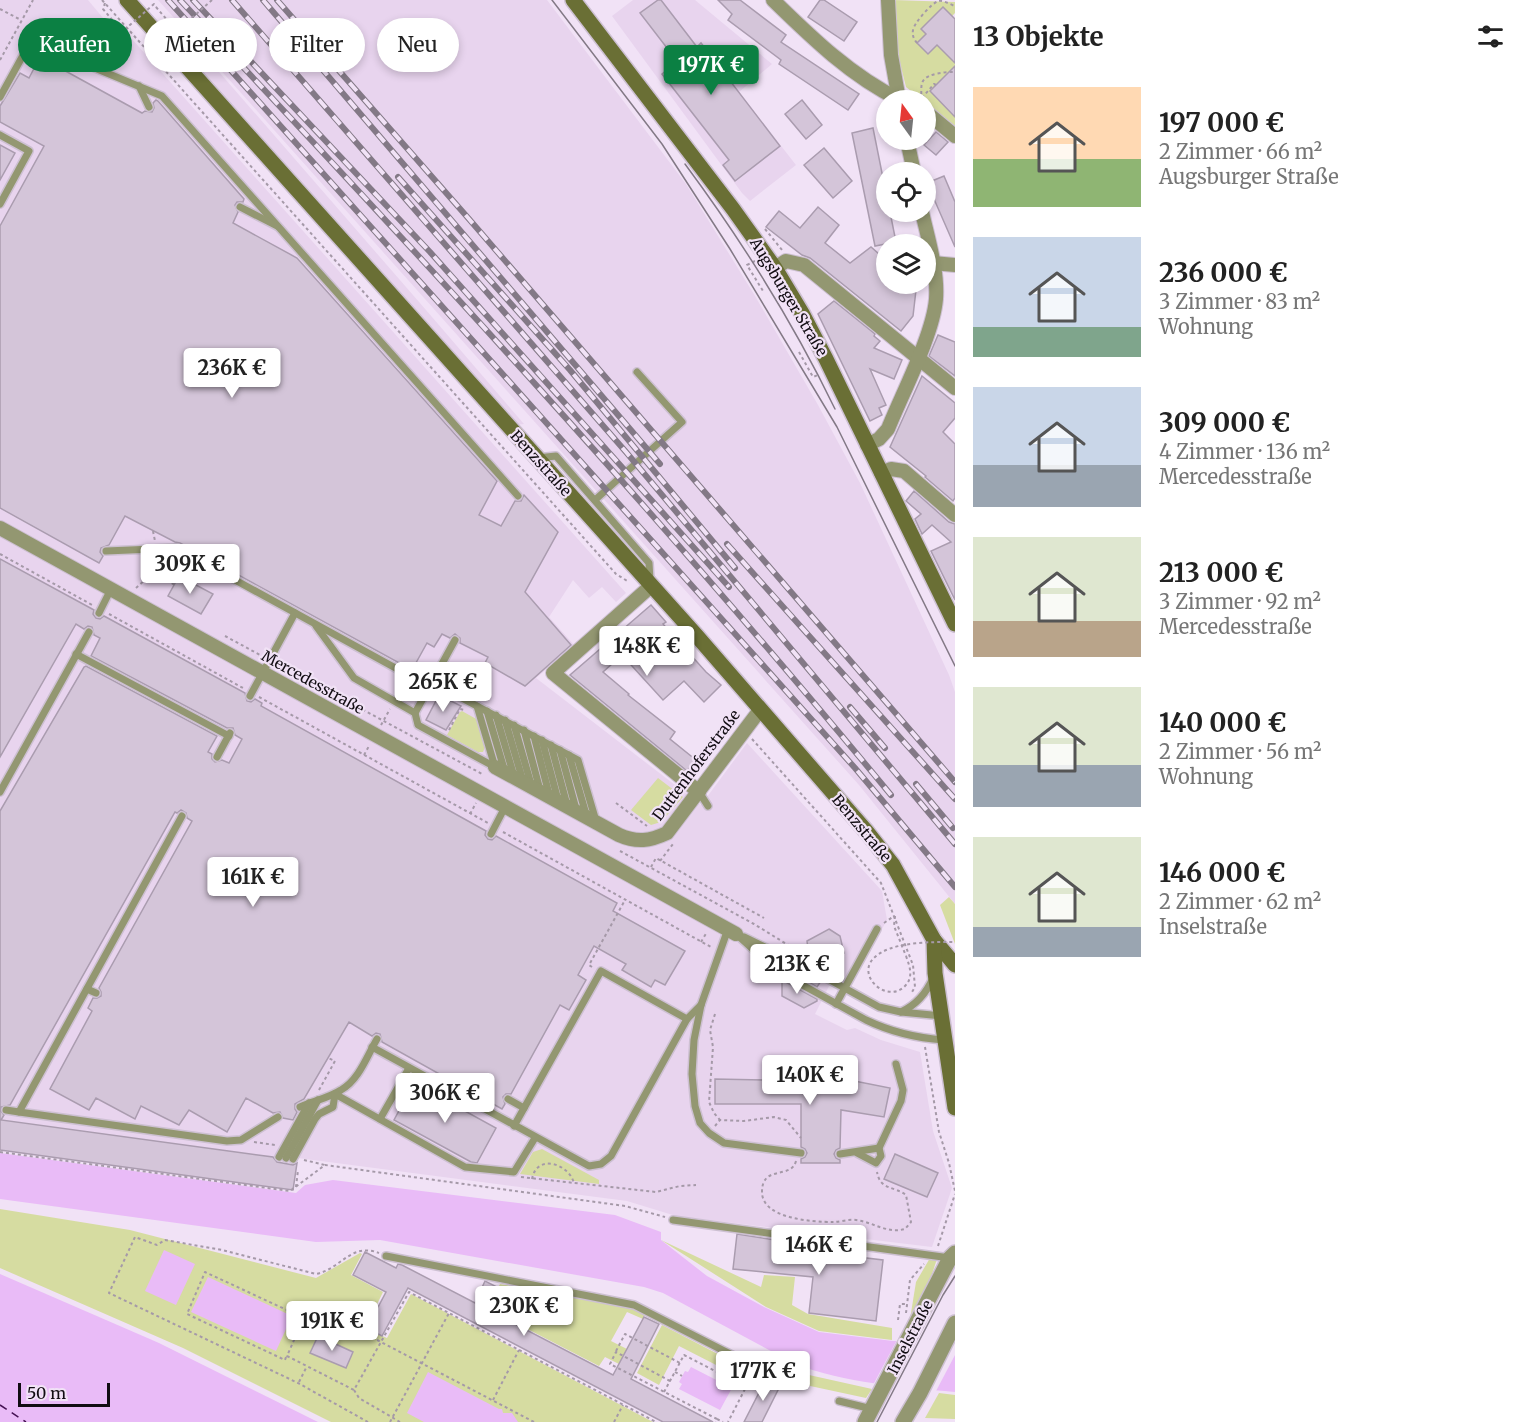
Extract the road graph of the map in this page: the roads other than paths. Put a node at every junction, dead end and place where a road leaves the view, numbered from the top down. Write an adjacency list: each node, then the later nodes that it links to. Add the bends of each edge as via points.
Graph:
1 (127, 0): 24 (main road, Benzstraße)
2 (573, 0): 18 (main road, Augsburger Straße)
3 (773, 0): 6 (street, via 810,36)
4 (888, 0): 7 (street, via 891,56)
5 (139, 86): 8 (lane, via 32,39); 9 (lane); 15 (lane, via 162,96)
6 (881, 90)
7 (898, 90)
8 (0, 97)
9 (149, 106)
10 (936, 116): 12 (street)
11 (0, 135): 13 (lane, via 29,151)
12 (955, 136)
13 (0, 204)
14 (240, 207): 15 (lane)
15 (282, 229): 26 (lane)
16 (936, 263): 17 (street)
17 (955, 265)
18 (775, 268): 20 (street, via 786,261 804,265); 23 (main road, Augsburger Straße, via 807,322)
19 (936, 294): 20 (street, via 930,325)
20 (917, 358): 22 (street); 23 (street, via 888,429)
21 (637, 372): 27 (lane, via 682,422)
22 (955, 388)
23 (867, 445): 25 (main road, Augsburger Straße)
24 (537, 458): 27 (lane, via 556,456); 31 (main road, Benzstraße)
25 (881, 473): 28 (street, via 891,469 904,471); 36 (main road, Augsburger Straße)
26 (518, 496)
27 (595, 500): 31 (lane, via 650,563)
28 (955, 515)
29 (0, 528): 32 (street, Mercedesstraße)
30 (106, 551): 34 (lane, via 177,548)
31 (651, 586): 44 (main road, Benzstraße); 58 (street, via 553,674)
32 (111, 589): 33 (lane); 40 (street, Mercedesstraße)
33 (100, 611)
34 (295, 613): 35 (lane); 40 (lane)
35 (314, 624): 41 (lane); 46 (lane, via 354,678)
36 (955, 624)
37 (89, 632): 39 (lane)
38 (455, 640): 41 (lane)
39 (76, 654): 55 (lane, via 230,734); 56 (lane)
40 (263, 673): 42 (lane); 60 (street, Mercedesstraße)
41 (431, 685): 43 (lane); 46 (lane)
42 (251, 695)
43 (477, 706): 45 (lane); 57 (lane, via 482,720)
44 (760, 710): 58 (street, Duttenhoferstraße); 65 (main road, Benzstraße, via 893,865)
45 (487, 711): 47 (lane); 57 (lane)
46 (415, 713): 57 (lane, via 418,725)
47 (496, 715): 48 (lane); 57 (lane)
48 (505, 720): 49 (lane); 57 (lane)
49 (514, 725): 50 (lane); 57 (lane)
50 (524, 730): 51 (lane); 57 (lane)
51 (534, 736): 52 (lane); 57 (lane)
52 (542, 740): 53 (lane); 57 (lane)
53 (552, 745): 54 (lane); 57 (lane)
54 (560, 750): 57 (lane); 57 (lane, via 569,755)
55 (217, 757)
56 (0, 792)
57 (545, 794): 58 (street, Duttenhoferstraße, via 630,840 654,839 668,833)
58 (702, 795): 59 (lane)
59 (711, 803)
60 (505, 807): 62 (lane); 64 (street, Mercedesstraße)
61 (182, 816): 69 (lane)
62 (493, 830)
63 (877, 929): 68 (lane)
64 (732, 932): 68 (lane, Mercedesstraße); 71 (lane, Mercedesstraße, via 777,971); 72 (lane)
65 (934, 940): 66 (main road, Benzstraße); 67 (main road, Benzstraße)
66 (955, 965)
67 (935, 973): 73 (lane, via 918,1001); 74 (main road, Benzstraße)
68 (843, 988): 71 (lane); 73 (lane, Mercedesstraße)
69 (87, 989): 70 (lane); 89 (lane)
70 (96, 993)
71 (836, 1004): 77 (lane, Mercedesstraße, via 880,1027)
72 (701, 1005): 75 (lane); 95 (lane, via 692,1074 700,1123 724,1143)
73 (900, 1012): 74 (lane, Mercedesstraße)
74 (949, 1016): 77 (main road, Benzstraße)
75 (687, 1019): 86 (lane, via 601,971); 93 (lane, via 610,1156 601,1164 589,1166)
76 (377, 1038): 78 (lane)
77 (950, 1040): 87 (main road, Benzstraße)
78 (372, 1047): 80 (lane); 81 (lane, via 354,1079)
79 (896, 1064): 94 (lane, via 902,1101)
80 (409, 1068): 91 (lane); 92 (lane)
81 (335, 1094): 82 (lane); 91 (lane); 98 (lane, via 333,1107 316,1116)
82 (320, 1099): 84 (lane); 98 (lane)
83 (508, 1099): 86 (lane)
84 (309, 1103): 85 (lane); 98 (lane)
85 (300, 1107)
86 (524, 1108): 92 (lane)
87 (955, 1108)
88 (6, 1110): 89 (lane)
89 (19, 1112): 90 (lane, via 227,1141 241,1140)
90 (278, 1117)
91 (380, 1119): 93 (lane, via 465,1167 514,1172)
92 (514, 1126): 93 (lane)
93 (535, 1137)
94 (879, 1148): 96 (lane); 96 (lane, via 882,1156 876,1163)
95 (798, 1153)
96 (856, 1153): 97 (lane)
97 (840, 1154)
98 (289, 1158)
99 (674, 1220): 100 (lane, via 931,1255)
100 (954, 1253): 105 (street, Inselstraße)
101 (386, 1256): 103 (lane, via 634,1305)
102 (955, 1323): 106 (street)
103 (791, 1386)
104 (839, 1401): 105 (lane)
105 (869, 1415)
106 (903, 1422)

